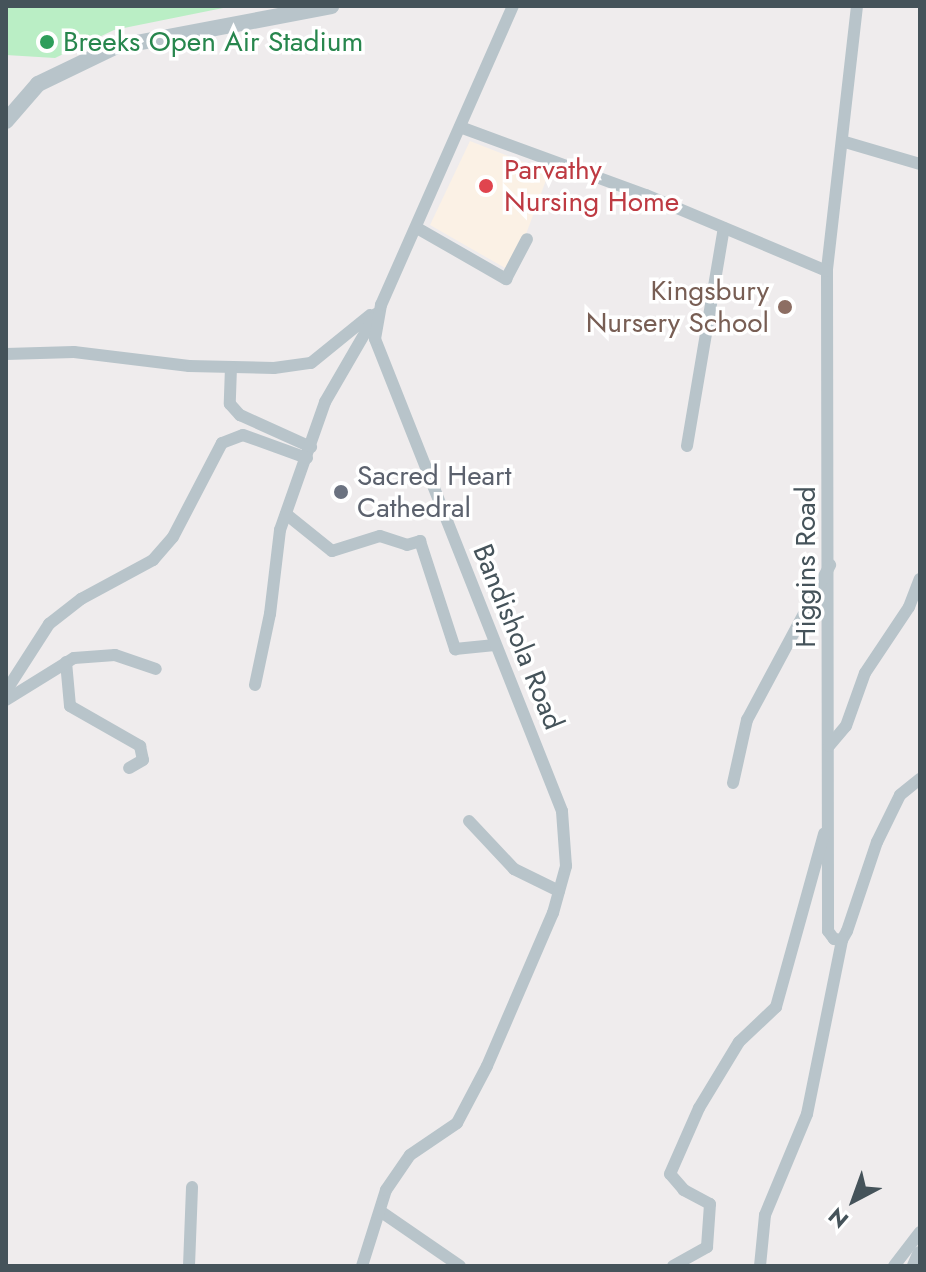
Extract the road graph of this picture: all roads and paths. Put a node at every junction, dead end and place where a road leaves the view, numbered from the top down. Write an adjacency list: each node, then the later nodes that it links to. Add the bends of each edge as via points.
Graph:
1 (331, 6): 4 (street, via 115,47 38,84)
2 (513, 6): 5 (street, Bandishola Road)
3 (857, 6): 6 (street, Higgins Road)
4 (6, 121)
5 (460, 127): 8 (street, Bandishola Road); 9 (street)
6 (845, 142): 7 (street); 11 (street, Higgins Road)
7 (920, 164)
8 (417, 228): 10 (street, via 506,279); 12 (street, Bandishola Road)
9 (724, 228): 11 (street); 15 (street)
10 (527, 239)
11 (827, 271): 18 (street, Higgins Road)
12 (381, 305): 14 (street, via 311,363); 16 (street, via 325,402); 20 (street, Bandishola Road, via 375,339)
13 (6, 354): 14 (street, via 74,352)
14 (231, 367): 16 (street, via 230,404 240,415)
15 (687, 446)
16 (309, 452): 17 (street); 24 (street, via 243,435 222,443 173,537 153,560 81,599 49,624)
17 (286, 514): 20 (street, via 332,551 380,536 407,545 420,541 455,649); 23 (street)
18 (831, 562): 26 (street, Higgins Road); 29 (street, via 747,720)
19 (920, 579): 26 (street, via 909,607 865,673 846,726)
20 (495, 645): 32 (street, Bandishola Road, via 562,811 566,866)
21 (66, 662): 22 (street, via 115,655); 25 (street); 27 (street, via 70,706 140,746 143,760)
22 (156, 669)
23 (255, 685)
24 (6, 691)
25 (6, 700)
26 (829, 746): 30 (street, Higgins Road)
27 (129, 768)
28 (920, 779): 33 (street, via 900,795 877,842)
29 (733, 783)
30 (829, 819): 33 (street, Higgins Road, via 828,931); 41 (street, via 776,1007 739,1042 699,1108 670,1174 684,1190 710,1204 707,1247)
31 (469, 821): 32 (street, via 514,869)
32 (559, 891): 35 (street, Bandishola Road, via 487,1066 457,1123 410,1155 386,1190)
33 (842, 940): 42 (street, via 807,1114 765,1215)
34 (192, 1187): 38 (street)
35 (380, 1211): 39 (street, Bandishola Road); 40 (street)
36 (920, 1232): 43 (street)
37 (920, 1254): 44 (street)
38 (189, 1266)
39 (362, 1266)
40 (460, 1266)
41 (673, 1266)
42 (760, 1266)
43 (894, 1266)
44 (915, 1266)

